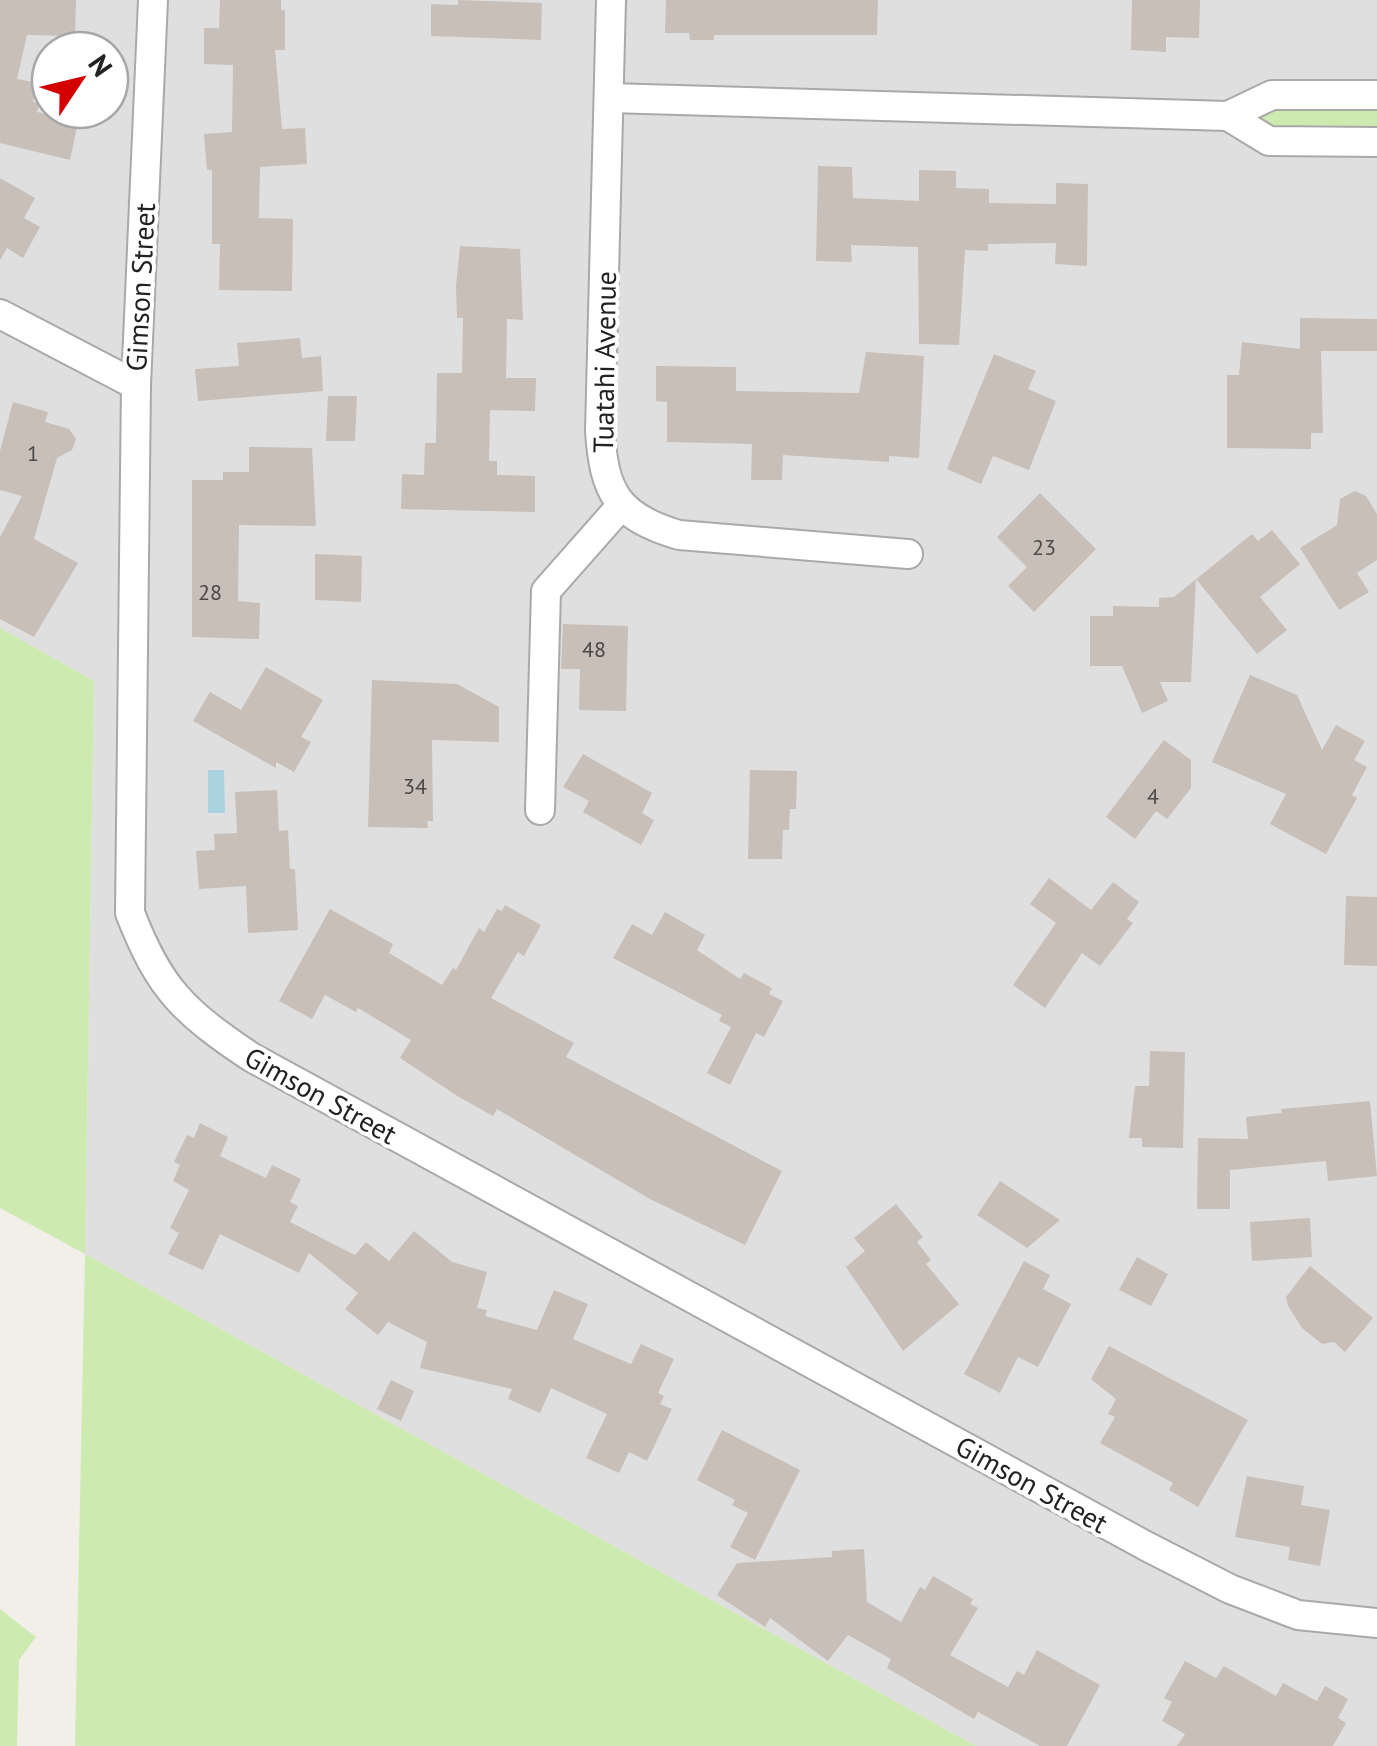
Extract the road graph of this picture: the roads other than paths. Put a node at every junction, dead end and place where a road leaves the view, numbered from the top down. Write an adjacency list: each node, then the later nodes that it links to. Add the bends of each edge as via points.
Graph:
1 (152, 0): 8 (street, Gimson Street)
2 (611, 0): 4 (street, Tuatahi Avenue)
3 (1377, 95): 5 (street, via 1272,95)
4 (609, 98): 5 (street); 9 (street, Tuatahi Avenue, via 600,430 603,476)
5 (1228, 116): 6 (street, via 1269,141)
6 (1377, 142)
7 (0, 314): 8 (street)
8 (136, 385): 12 (street, Gimson Street, via 130,913 152,970 195,1020 269,1067 1230,1589 1298,1615)
9 (622, 506): 10 (street, via 649,526 678,535); 11 (street, via 546,591)
10 (908, 554)
11 (540, 810)
12 (1377, 1623)

